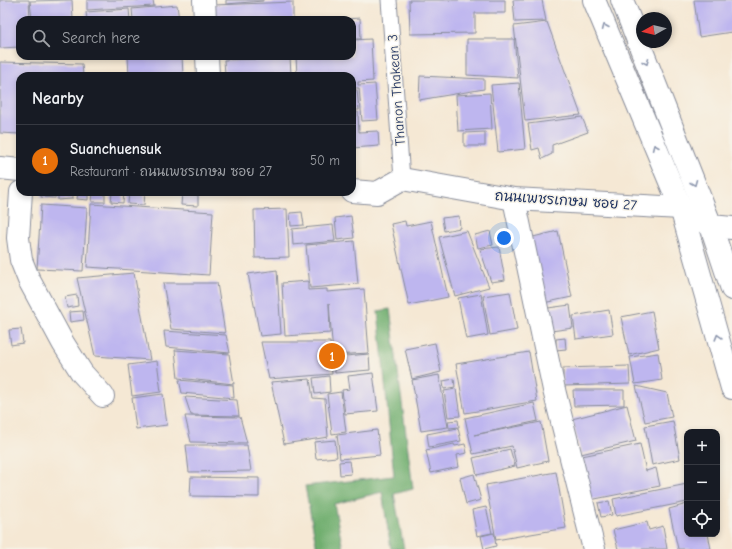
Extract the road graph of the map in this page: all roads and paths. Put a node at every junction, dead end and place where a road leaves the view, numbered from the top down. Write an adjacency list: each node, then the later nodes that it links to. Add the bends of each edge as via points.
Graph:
1 (204, 0): 5 (street)
2 (389, 0): 10 (lane, Thanon Thakean 3)
3 (594, 0): 14 (street, one-way to 3)
4 (622, 0): 15 (street, one-way to 15)
5 (205, 16)
6 (207, 60): 7 (street)
7 (208, 72)
8 (0, 168): 9 (street)
9 (16, 170)
10 (402, 179): 11 (street, via 377,193); 13 (street, ถนนเพชรเกษม ซอย 27)
11 (356, 191)
12 (21, 196): 18 (street, via 18,238 21,260 29,280 82,373)
13 (514, 199): 14 (street, ถนนเพชรเกษม ซอย 27); 19 (street, via 554,390)
14 (681, 208): 15 (street, ถนนเพชรเกษม ซอย 27); 17 (street, one-way to 14)
15 (722, 227): 16 (street)
16 (732, 289)
17 (732, 388)
18 (103, 396)
19 (594, 549)

